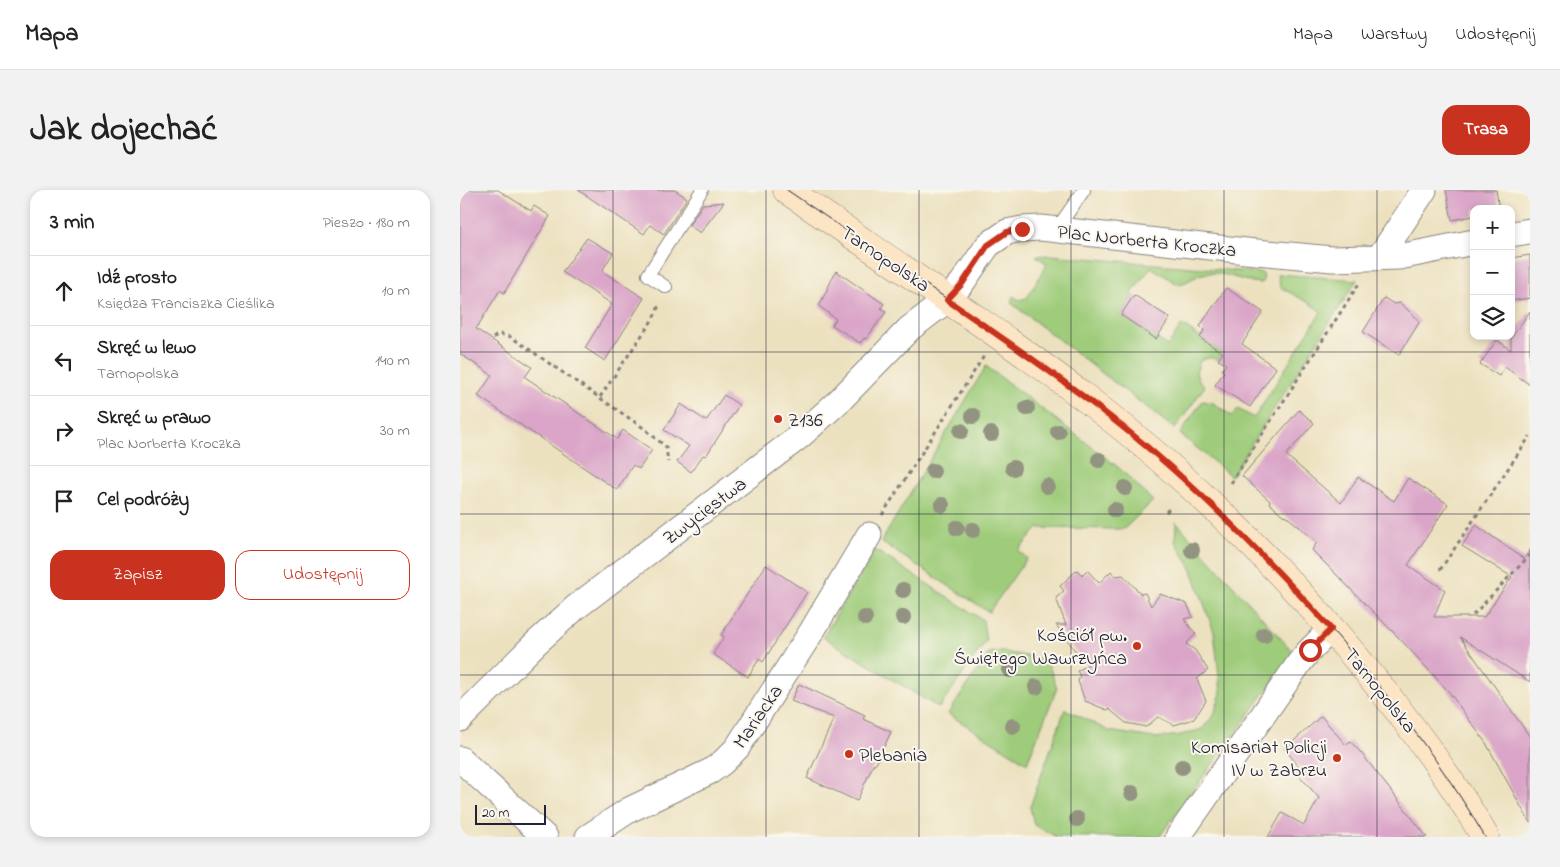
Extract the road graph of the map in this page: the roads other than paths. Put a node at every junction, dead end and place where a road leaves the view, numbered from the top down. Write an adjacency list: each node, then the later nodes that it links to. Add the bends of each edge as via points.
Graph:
1 (702, 190): 10 (lane, via 648,275)
2 (786, 190): 11 (main road, Tarnopolska)
3 (1084, 190): 5 (lane)
4 (1424, 190): 9 (street)
5 (1056, 230): 9 (street, Plac Norberta Kroczka, via 1332,259); 11 (street, Plac Norberta Kroczka, via 1022,229 996,238)
6 (1530, 231): 7 (street)
7 (1515, 233)
8 (1470, 243): 9 (street, Plac Norberta Kroczka, via 1398,257)
9 (1372, 267)
10 (666, 287)
11 (947, 300): 13 (main road, Tarnopolska, via 1074,389 1160,458 1254,546); 14 (street, Zwycięstwa, via 909,329 800,436 575,608)
12 (869, 535): 17 (street, Mariacka, via 812,631 736,748 723,762 711,771 629,810)
13 (1331, 629): 18 (street, via 1300,662); 19 (main road, Tarnopolska, via 1421,739)
14 (460, 719)
15 (460, 759): 16 (street)
16 (545, 837)
17 (588, 837)
18 (1178, 837)
19 (1486, 837)

